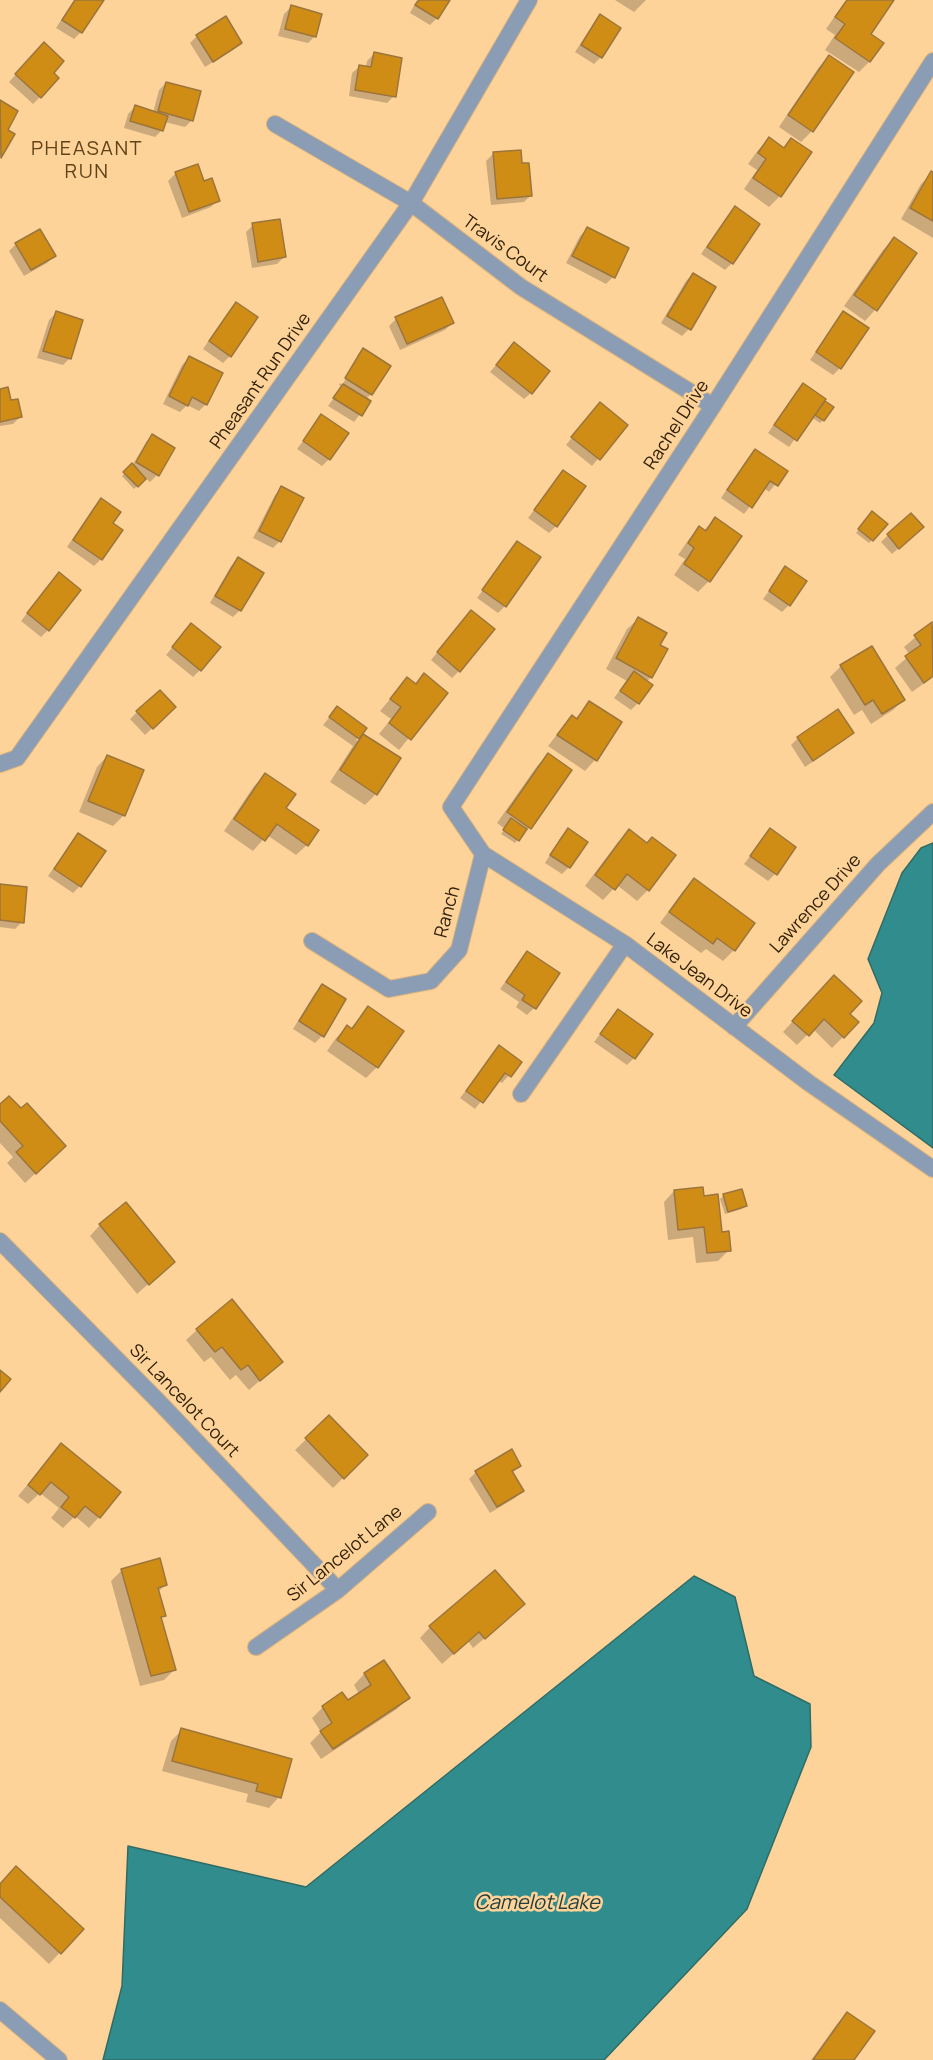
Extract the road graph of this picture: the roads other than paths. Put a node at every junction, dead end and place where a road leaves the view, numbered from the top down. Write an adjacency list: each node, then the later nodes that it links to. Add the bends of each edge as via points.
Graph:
1 (529, 0): 4 (street, Pheasant Run Drive)
2 (933, 61): 5 (street, Rachel Drive)
3 (274, 124): 4 (street, Travis Court)
4 (411, 203): 5 (street, Travis Court, via 521,287); 6 (street, Pheasant Run Drive, via 17,758)
5 (713, 406): 7 (street, Rachel Drive)
6 (0, 764)
7 (450, 807): 9 (street, Lake Jean Drive)
8 (933, 812): 12 (street, Lawrence Drive, via 878,864)
9 (483, 854): 10 (street, Ranch, via 459,950 431,981 389,989); 11 (street, Lake Jean Drive)
10 (312, 941)
11 (625, 944): 12 (street, Lake Jean Drive); 13 (street)
12 (734, 1027): 14 (street, Lake Jean Drive)
13 (521, 1094)
14 (933, 1169)
15 (0, 1241): 17 (street, Sir Lancelot Court)
16 (428, 1512): 17 (street, Sir Lancelot Lane)
17 (338, 1590): 18 (street, Sir Lancelot Lane)
18 (256, 1647)
19 (0, 2010): 20 (street)
20 (59, 2060)

